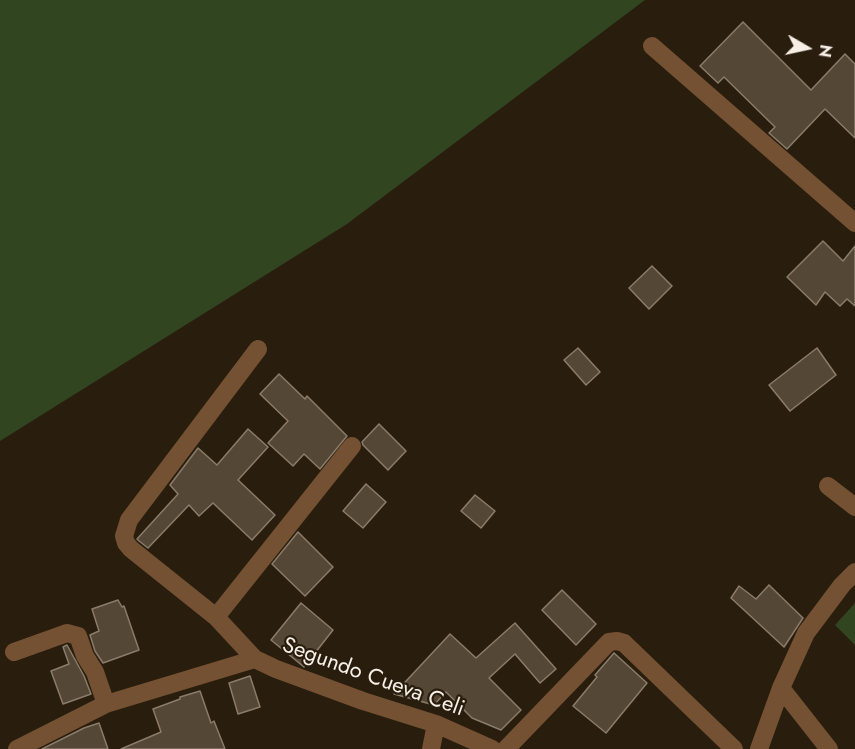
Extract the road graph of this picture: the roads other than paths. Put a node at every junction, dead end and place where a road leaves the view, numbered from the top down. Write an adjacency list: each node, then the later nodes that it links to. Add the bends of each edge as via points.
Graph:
1 (652, 46): 2 (street)
2 (855, 223)
3 (258, 349): 8 (street, Segundo Cueva Celi, via 129,520 124,536 130,549)
4 (352, 446): 8 (street)
5 (828, 486): 6 (street)
6 (855, 507)
7 (855, 572): 11 (street, via 806,633)
8 (216, 617): 10 (street, Segundo Cueva Celi)
9 (14, 652): 12 (street, via 67,633 78,636)
10 (255, 659): 12 (street); 13 (street, Segundo Cueva Celi, via 363,701)
11 (781, 688): 19 (street); 20 (street)
12 (106, 704): 14 (street)
13 (436, 724): 15 (street); 16 (street, Segundo Cueva Celi)
14 (17, 749)
15 (431, 749)
16 (492, 749)
17 (506, 749): 18 (street, via 609,642 617,641 624,643)
18 (734, 749)
19 (759, 749)
20 (829, 749)

